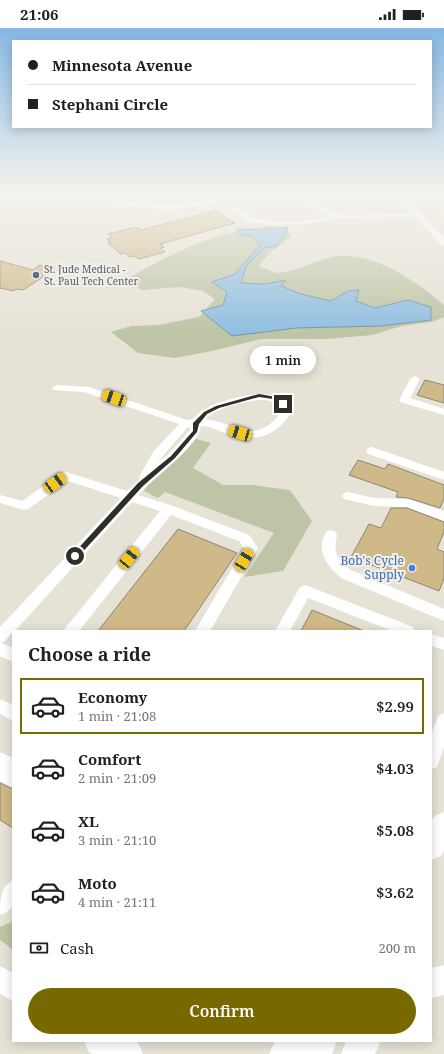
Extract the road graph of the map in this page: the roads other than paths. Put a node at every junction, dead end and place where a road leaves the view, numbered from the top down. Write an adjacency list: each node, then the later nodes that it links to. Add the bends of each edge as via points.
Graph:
1 (415, 379): 3 (street, via 404,400)
2 (57, 388): 4 (street, via 85,389)
3 (444, 412)
4 (191, 423): 4 (street, via 208,423 240,433 257,435 278,423 287,412 283,404 274,398 259,395 218,407); 8 (street, via 195,431 173,457)
5 (372, 452): 6 (street)
6 (444, 476)
7 (348, 496): 11 (street, via 374,502 408,503)
8 (129, 497): 9 (street, via 66,476 24,506); 10 (street); 18 (street)
9 (0, 499)
10 (169, 509): 14 (street); 15 (street, via 244,538 251,548)
11 (444, 516)
12 (331, 535): 13 (street, via 328,548 333,562 346,574)
13 (444, 615)
14 (71, 630)
15 (203, 630)
16 (283, 630): 17 (street, via 305,591)
17 (405, 630)
18 (0, 637)
19 (432, 640): 20 (street)
20 (444, 644)
21 (0, 649): 22 (street)
22 (12, 655)
23 (444, 721): 24 (street)
24 (432, 758)
25 (0, 760): 26 (street)
26 (12, 767)
27 (0, 771): 28 (street)
28 (12, 778)
29 (444, 825): 30 (highway)
30 (432, 844)
31 (12, 891): 32 (street)
32 (0, 905)
33 (0, 979): 36 (main road)
34 (444, 980): 35 (highway)
35 (432, 983)
36 (12, 987)
37 (92, 1042): 42 (main road)
38 (102, 1042): 43 (highway)
39 (294, 1042): 44 (highway)
40 (320, 1042): 45 (highway)
41 (364, 1042): 46 (highway)
42 (111, 1054)
43 (127, 1054)
44 (284, 1054)
45 (314, 1054)
46 (357, 1054)

